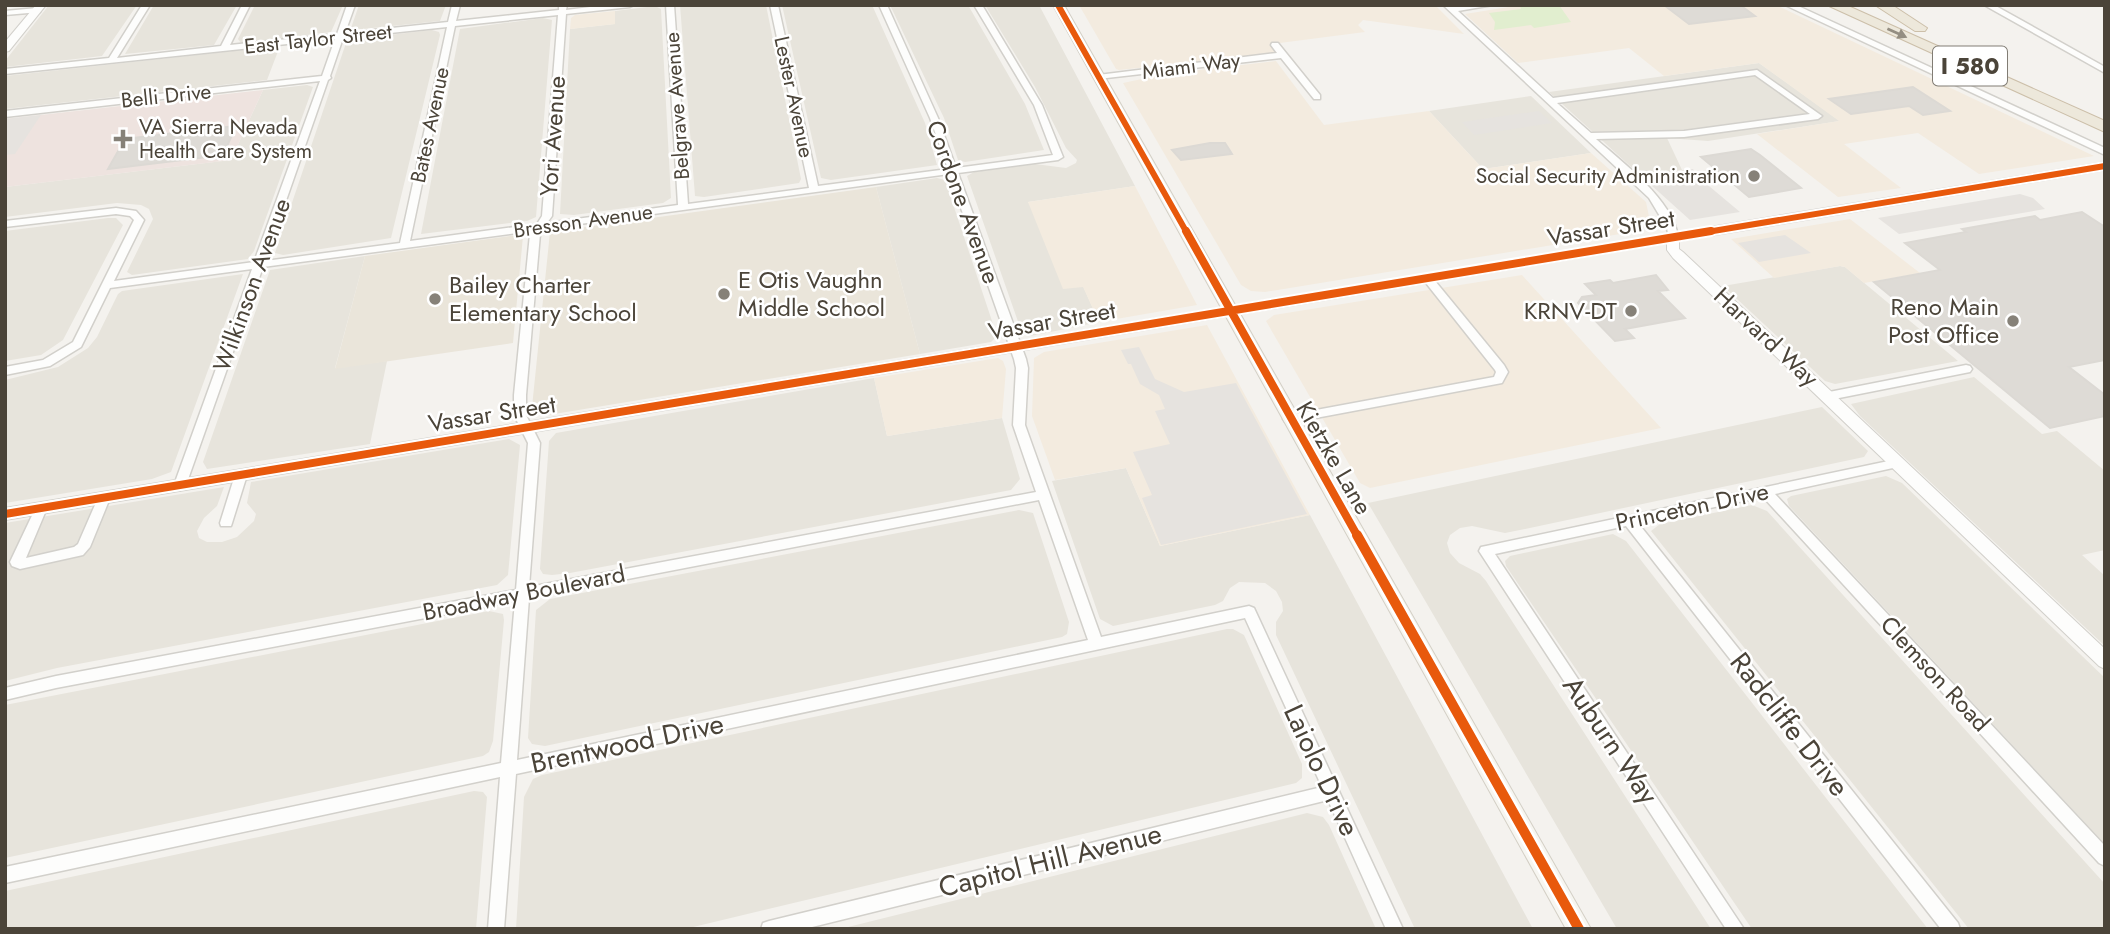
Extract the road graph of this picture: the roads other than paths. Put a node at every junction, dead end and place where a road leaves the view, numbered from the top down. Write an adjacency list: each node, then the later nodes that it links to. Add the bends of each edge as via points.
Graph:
1 (146, 5): 28 (street)
2 (246, 5): 26 (street)
3 (351, 5): 23 (street, Wilkinson Avenue)
4 (456, 5): 21 (street, Bates Avenue)
5 (630, 5): 19 (street, East Taylor Street)
6 (670, 5): 43 (street, Belgrave Avenue)
7 (774, 5): 42 (street, Lester Avenue)
8 (883, 5): 41 (street, Cordone Avenue)
9 (978, 5): 41 (street, Bresson Avenue, via 1038,105 1058,157)
10 (1058, 5): 32 (main road, Kietzke Lane)
11 (1489, 5): 18 (street)
12 (1788, 5): 39 (street)
13 (1834, 5): 37 (highway, I 580, one-way to 37)
14 (1869, 5): 22 (highway, I 580)
15 (1882, 5): 22 (highway)
16 (1988, 5): 29 (street)
17 (39, 8): 20 (street); 25 (street)
18 (1449, 8): 34 (street, Harvard Way)
19 (563, 9): 21 (street, East Taylor Street); 45 (street, Yori Avenue, via 547,216)
20 (5, 13)
21 (451, 24): 23 (street, East Taylor Street); 47 (street, Bates Avenue)
22 (1920, 28): 35 (highway, I 580)
23 (340, 37): 26 (street, East Taylor Street); 31 (street, Wilkinson Avenue)
24 (1275, 45): 27 (street)
25 (5, 49)
26 (224, 49): 28 (street, East Taylor Street)
27 (1283, 55): 32 (street, Miami Way); 33 (street)
28 (111, 61): 30 (street, East Taylor Street)
29 (2105, 71)
30 (5, 72)
31 (327, 78): 36 (street, Belli Drive); 48 (street, Wilkinson Avenue)
32 (1098, 78): 51 (main road, Kietzke Lane)
33 (1317, 97)
34 (1551, 101): 38 (street, Harvard Way); 38 (street, via 1757,72 1818,116 1685,134)
35 (2105, 111)
36 (5, 114)
37 (2105, 127)
38 (1588, 136): 46 (street, Harvard Way, via 1658,202)
39 (2105, 152)
40 (2105, 166): 46 (street, Vassar Street)
41 (952, 170): 42 (street, Bresson Avenue); 52 (street, Cordone Avenue)
42 (814, 189): 43 (street, Bresson Avenue)
43 (683, 207): 45 (street, Bresson Avenue)
44 (5, 224): 50 (street, via 133,213 138,225)
45 (540, 226): 47 (street, Bresson Avenue); 57 (street, Yori Avenue, via 535,234 520,395 520,415)
46 (1673, 237): 49 (street, Vassar Street); 55 (street, Harvard Way, via 1673,250)
47 (404, 245): 48 (street, Bresson Avenue)
48 (259, 265): 50 (street, Bresson Avenue); 60 (street, Wilkinson Avenue)
49 (1426, 278): 51 (street, Vassar Street); 56 (street, via 1500,368 1498,380)
50 (108, 285): 54 (street, via 82,337 68,351 40,365)
51 (1228, 310): 52 (street, Vassar Street); 56 (main road, Kietzke Lane)
52 (1014, 347): 57 (street, Vassar Street); 62 (street, Cordone Avenue, via 1022,368 1019,425)
53 (1966, 369): 55 (street)
54 (5, 371)
55 (1829, 396): 58 (street, Harvard Way)
56 (1289, 419): 81 (main road, Kietzke Lane)
57 (526, 427): 59 (street, Vassar Street); 69 (street, Yori Avenue, via 534,443)
58 (1898, 463): 61 (street, Princeton Drive); 72 (street, Harvard Way)
59 (241, 475): 60 (street, Vassar Street); 67 (street)
60 (180, 485): 63 (street, Vassar Street)
61 (1765, 491): 66 (street, Princeton Drive); 76 (street, Clemson Road)
62 (1044, 495): 69 (street, Broadway Boulevard); 71 (street, Cordone Avenue)
63 (104, 498): 64 (street, Vassar Street); 64 (street, via 78,551 20,564)
64 (41, 508): 65 (street, Vassar Street)
65 (5, 514)
66 (1628, 520): 68 (street, Princeton Drive); 83 (street, Radcliffe Drive)
67 (226, 523)
68 (1486, 551): 82 (street, Auburn Way)
69 (524, 593): 73 (street, Broadway Boulevard); 74 (street, Yori Avenue)
70 (1249, 612): 71 (street, Brentwood Drive); 75 (street, Laiolo Drive)
71 (1096, 642): 74 (street, Brentwood Drive)
72 (2105, 661)
73 (5, 694)
74 (509, 769): 77 (street, Brentwood Drive); 78 (street, Yori Avenue)
75 (1332, 792): 79 (street, Capitol Hill Avenue); 80 (street, Laiolo Drive)
76 (2105, 858)
77 (5, 875)
78 (496, 929)
79 (769, 929)
80 (1395, 929)
81 (1578, 929)
82 (1736, 929)
83 (1952, 929)

